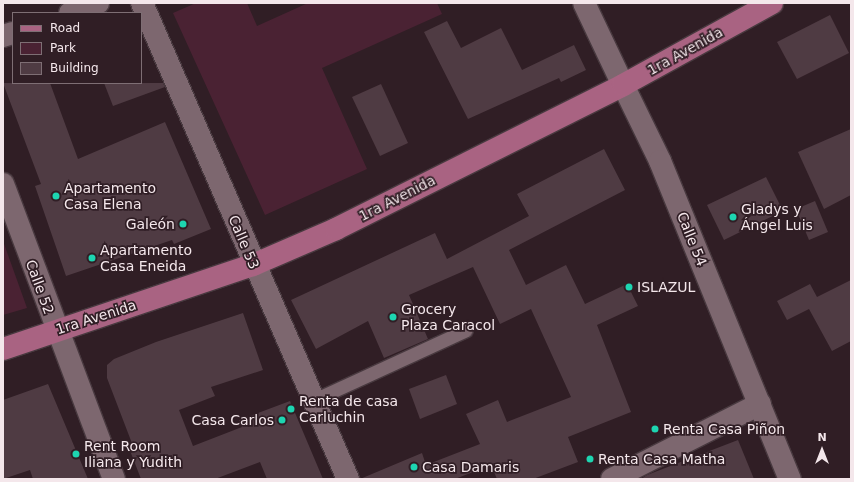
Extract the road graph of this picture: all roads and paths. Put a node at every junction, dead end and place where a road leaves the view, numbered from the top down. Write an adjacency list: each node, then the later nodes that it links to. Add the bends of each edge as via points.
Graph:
1 (98, 3): 5 (street)
2 (142, 3): 8 (street, Calle 53)
3 (584, 3): 6 (street, Calle 54)
4 (772, 3): 6 (main road, 1ra Avenida)
5 (73, 12)
6 (623, 85): 8 (main road, 1ra Avenida, via 336,229); 13 (street, Calle 54, via 660,161)
7 (3, 184): 9 (street, Calle 52)
8 (253, 265): 9 (main road, 1ra Avenida); 12 (street, Calle 53)
9 (56, 330): 11 (main road, 1ra Avenida); 14 (street, Calle 52)
10 (466, 330): 12 (lane)
11 (3, 349)
12 (314, 400): 15 (street, Calle 53)
13 (760, 404): 16 (street); 17 (street, Calle 54)
14 (114, 479)
15 (348, 479)
16 (612, 479)
17 (790, 479)

